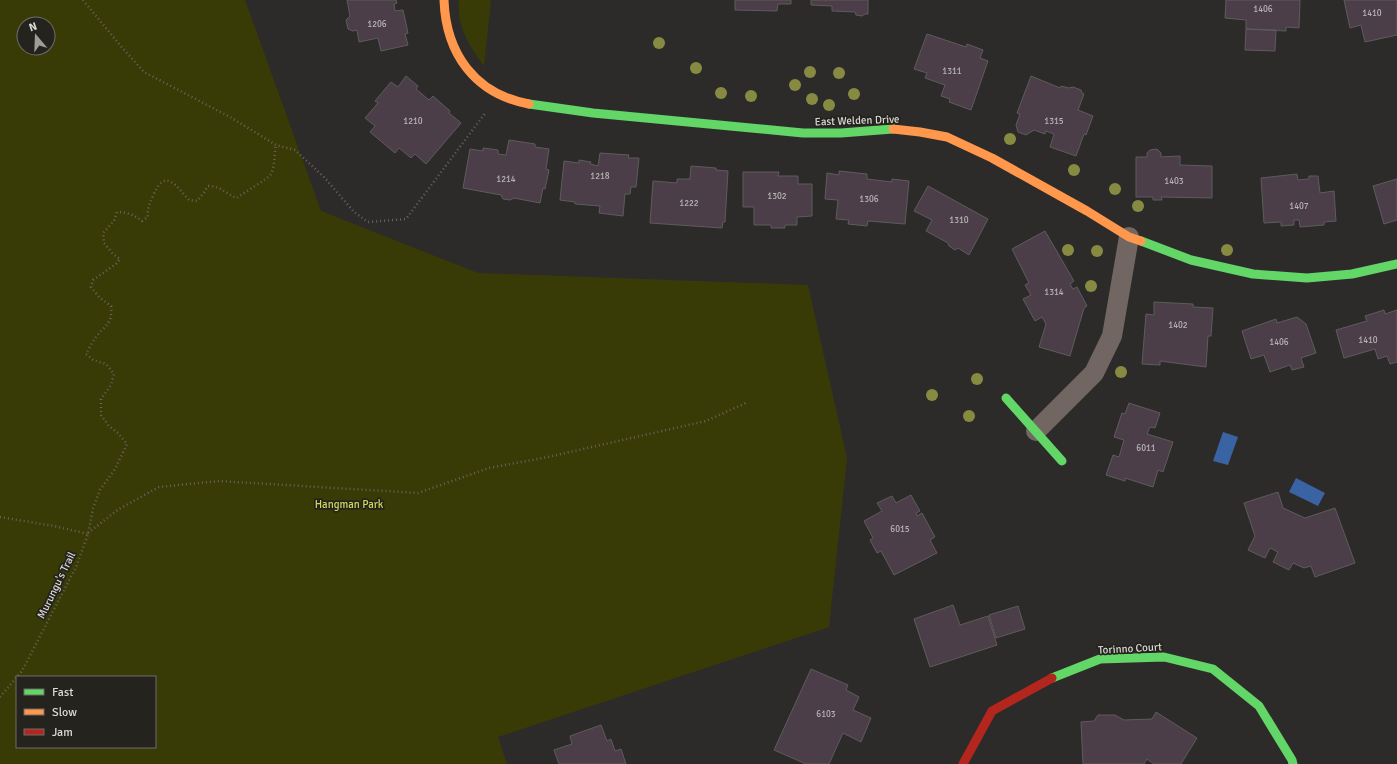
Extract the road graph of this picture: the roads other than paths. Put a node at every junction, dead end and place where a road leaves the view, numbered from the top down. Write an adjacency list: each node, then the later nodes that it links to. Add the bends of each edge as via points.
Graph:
1 (444, 0): 2 (street, East Welden Drive, via 448,35 457,55 470,73 494,91 524,105 803,134 895,129 947,137 992,158)
2 (1128, 237): 3 (street, East Welden Drive, via 1191,260 1253,274 1307,278 1352,274); 5 (street, via 1112,336 1094,373)
3 (1397, 264)
4 (1006, 398): 5 (street)
5 (1036, 431): 6 (street)
6 (1062, 461)
7 (963, 764): 8 (street, Torinno Court, via 992,711 1050,679 1100,659 1164,657 1213,669 1259,706)
8 (1293, 764)

